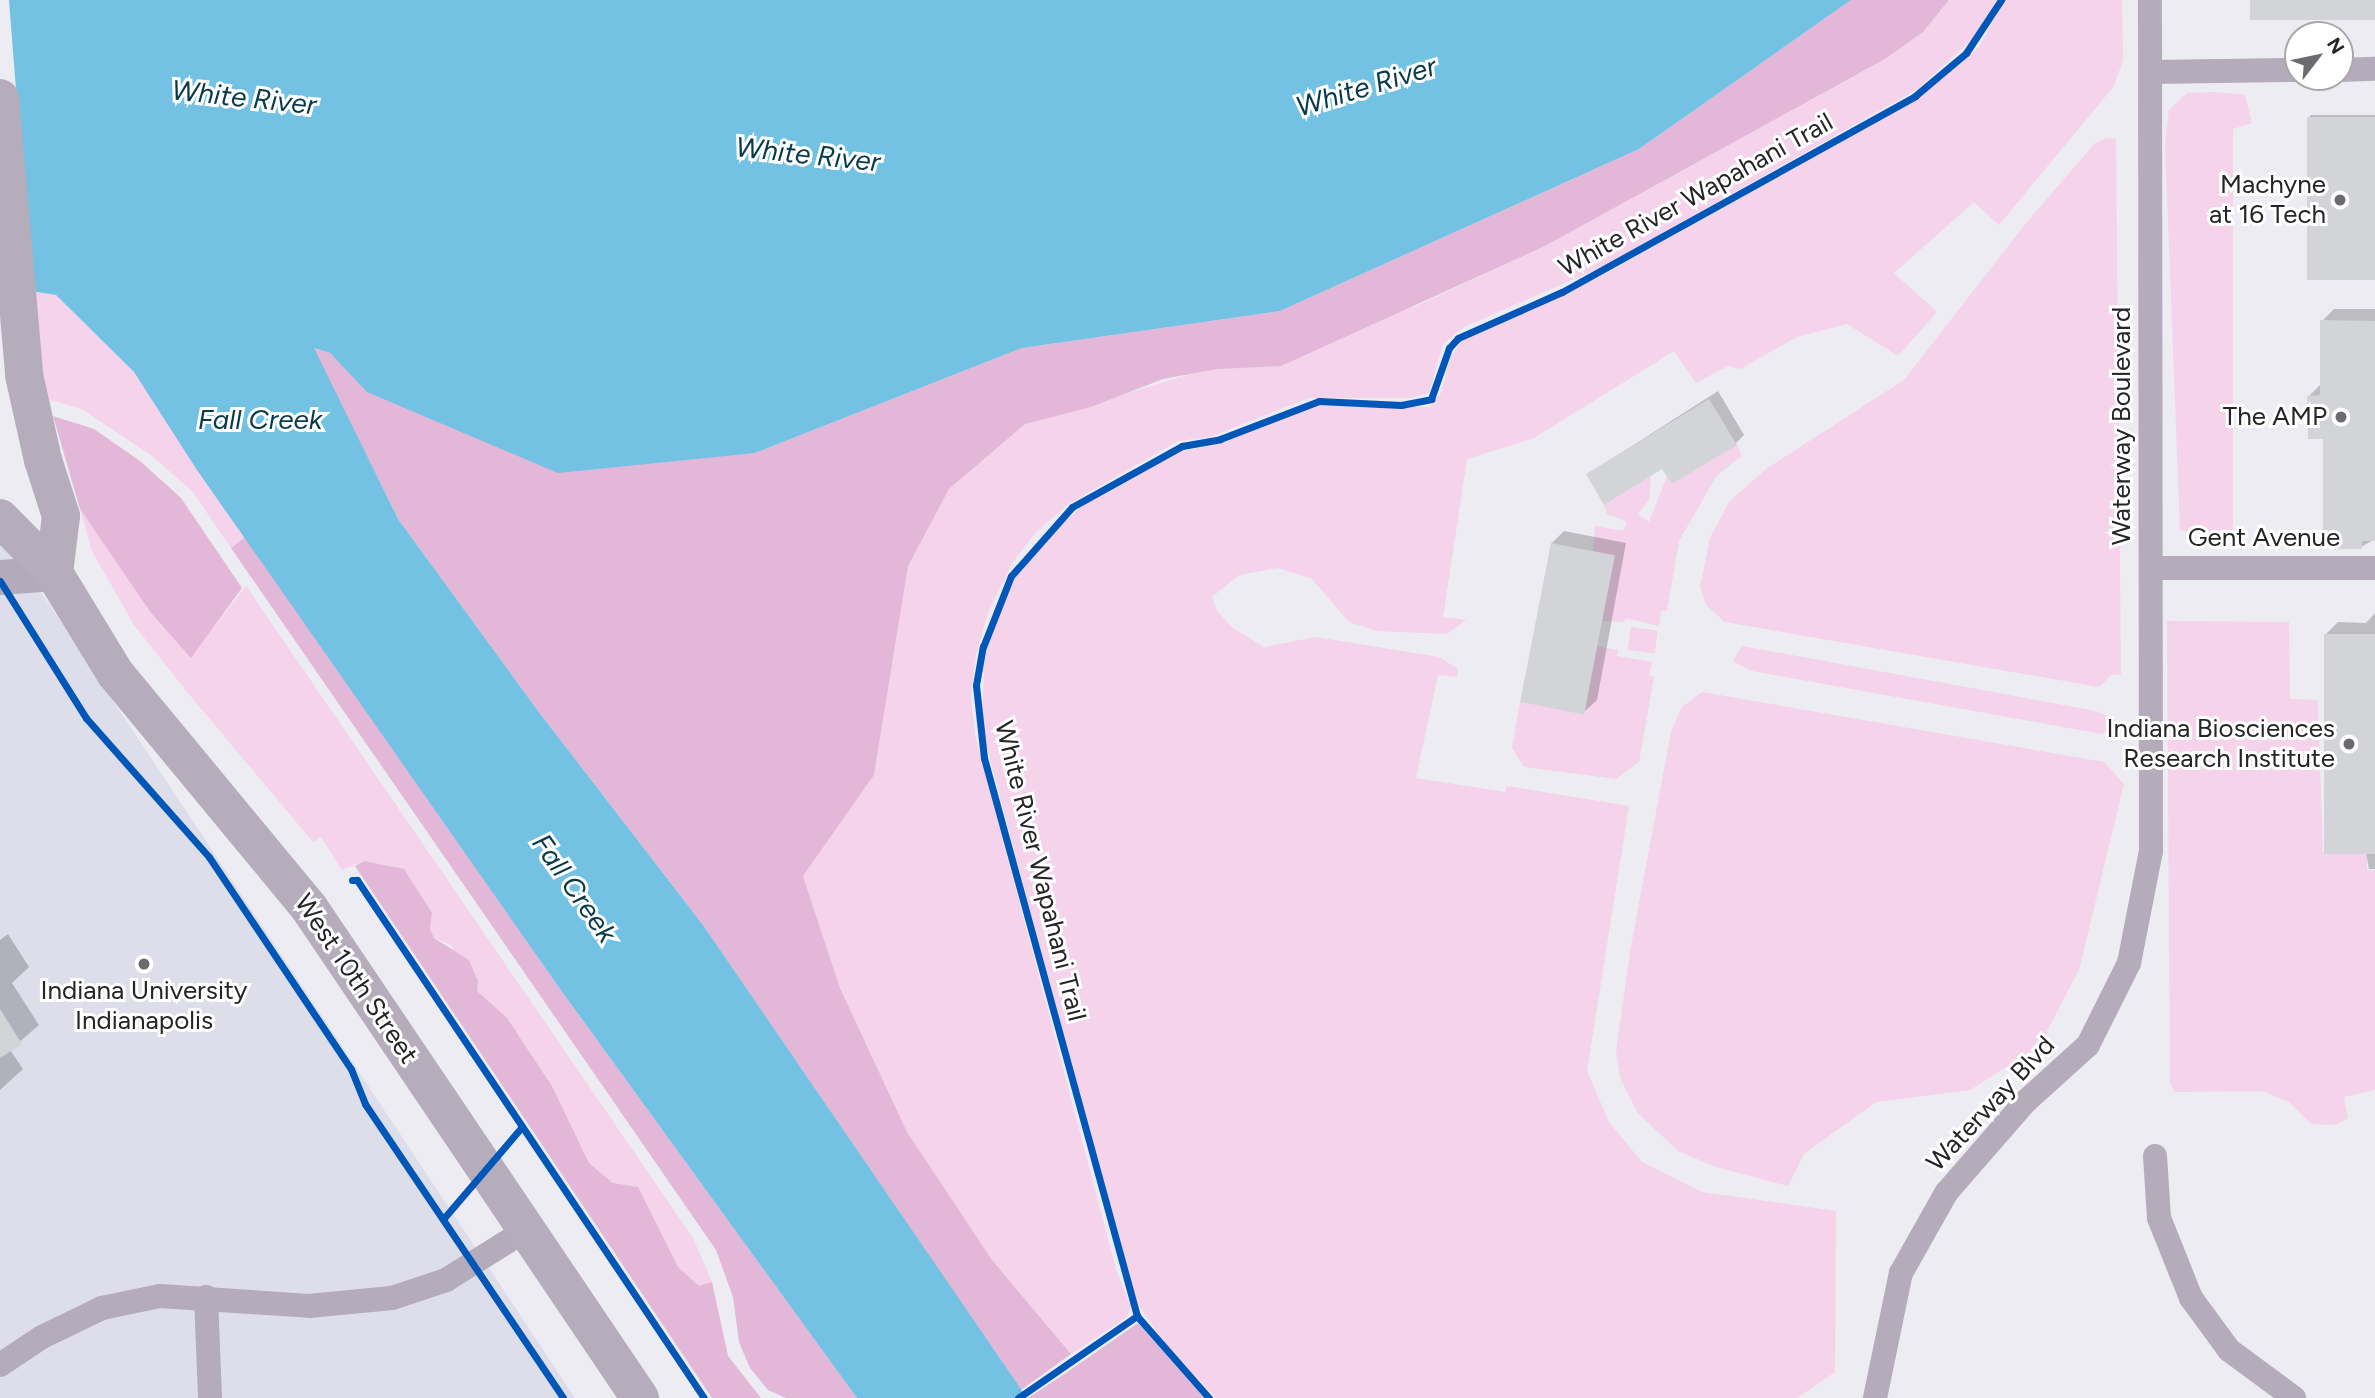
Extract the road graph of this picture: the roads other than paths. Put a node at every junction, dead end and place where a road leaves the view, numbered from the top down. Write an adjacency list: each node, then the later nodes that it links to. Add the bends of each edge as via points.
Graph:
1 (2150, 0): 5 (street, Waterway Boulevard)
2 (2375, 69): 4 (street)
3 (2284, 70): 5 (street)
4 (2354, 70)
5 (2151, 72): 8 (street, Waterway Boulevard)
6 (0, 98): 10 (main road, via 24,375 40,450 61,516)
7 (0, 518): 10 (main road, West 10th Street)
8 (2152, 568): 9 (street, Gent Avenue); 12 (street, Waterway Boulevard)
9 (2375, 568)
10 (54, 573): 11 (street); 14 (main road, West 10th Street, via 115,673 310,909)
11 (0, 578)
12 (2151, 851): 19 (street, Waterway Blvd, via 2129,963 2088,1045 2025,1102 1946,1194 1901,1273)
13 (2155, 1156): 20 (street, via 2159,1218 2176,1270 2191,1298 2229,1350)
14 (526, 1230): 15 (street, via 446,1280 392,1298 309,1307); 18 (main road, West 10th Street)
15 (206, 1297): 16 (street, via 160,1296 102,1308); 17 (street)
16 (0, 1365)
17 (210, 1398)
18 (640, 1398)
19 (1875, 1398)
20 (2294, 1398)

